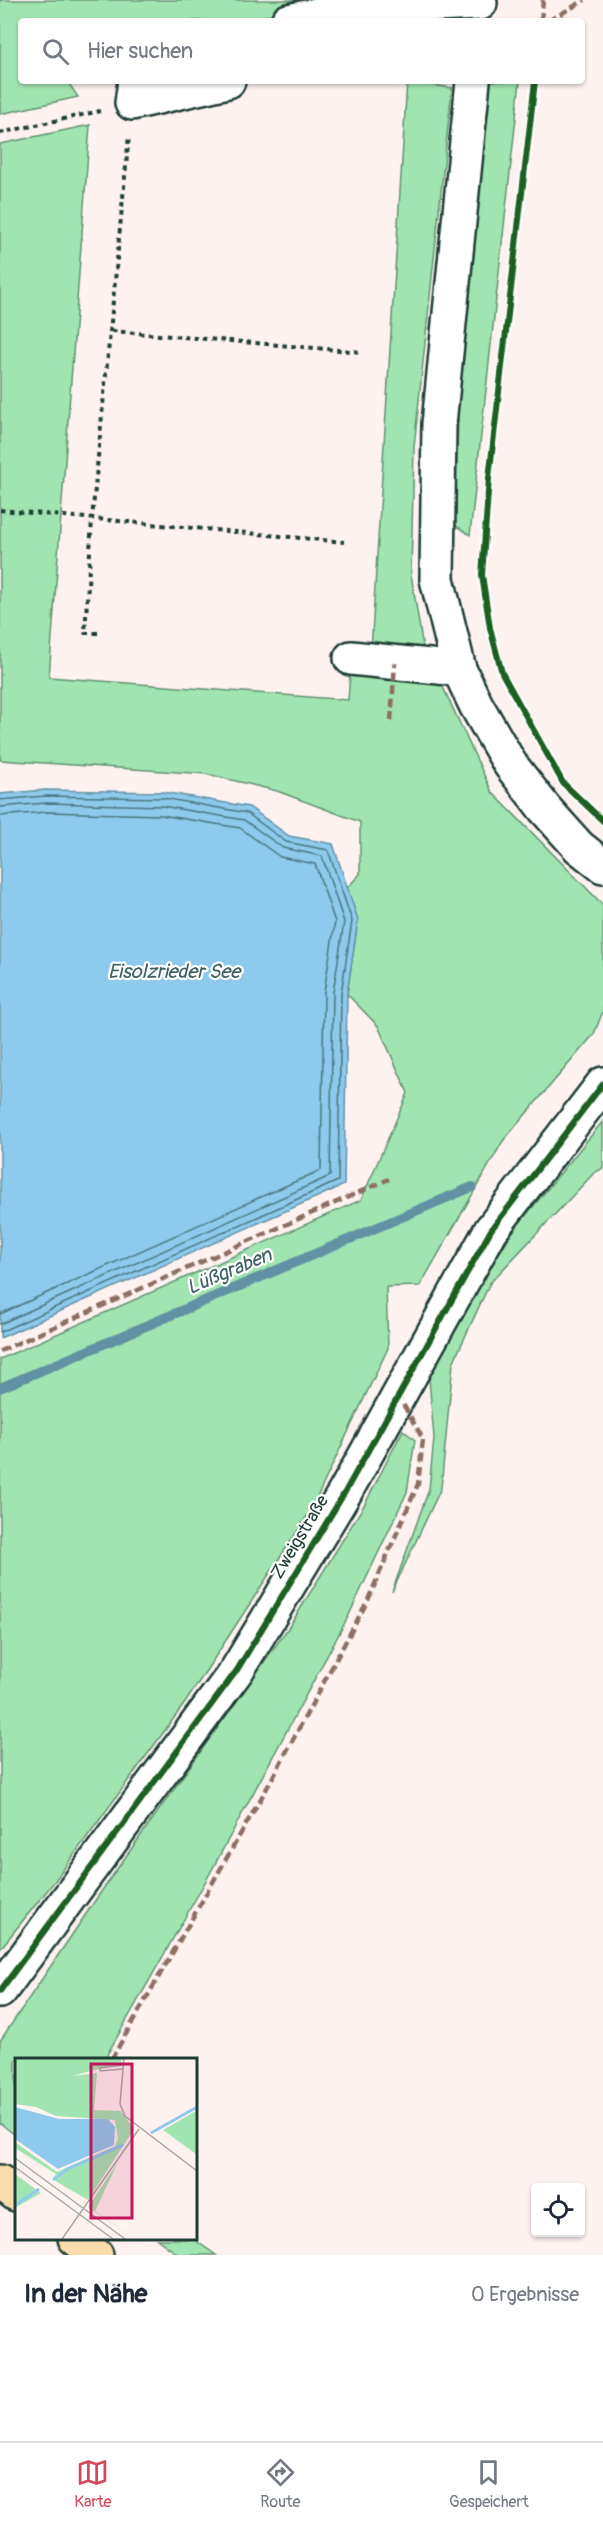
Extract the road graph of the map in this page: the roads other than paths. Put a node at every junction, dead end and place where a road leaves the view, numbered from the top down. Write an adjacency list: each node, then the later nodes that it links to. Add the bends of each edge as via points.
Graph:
1 (479, 8): 2 (street, via 343,9)
2 (302, 18)
3 (202, 84): 5 (street)
4 (473, 84): 7 (street, via 439,424 437,579)
5 (133, 92)
6 (351, 658): 7 (street)
7 (459, 669): 8 (street, via 510,764 579,847)
8 (603, 866)
9 (603, 1084): 10 (street, Zweigstraße, via 491,1230 345,1492 237,1670)
10 (0, 1991)
11 (0, 2182): 12 (highway)
12 (15, 2193)
13 (77, 2240): 14 (highway)
14 (96, 2255)

